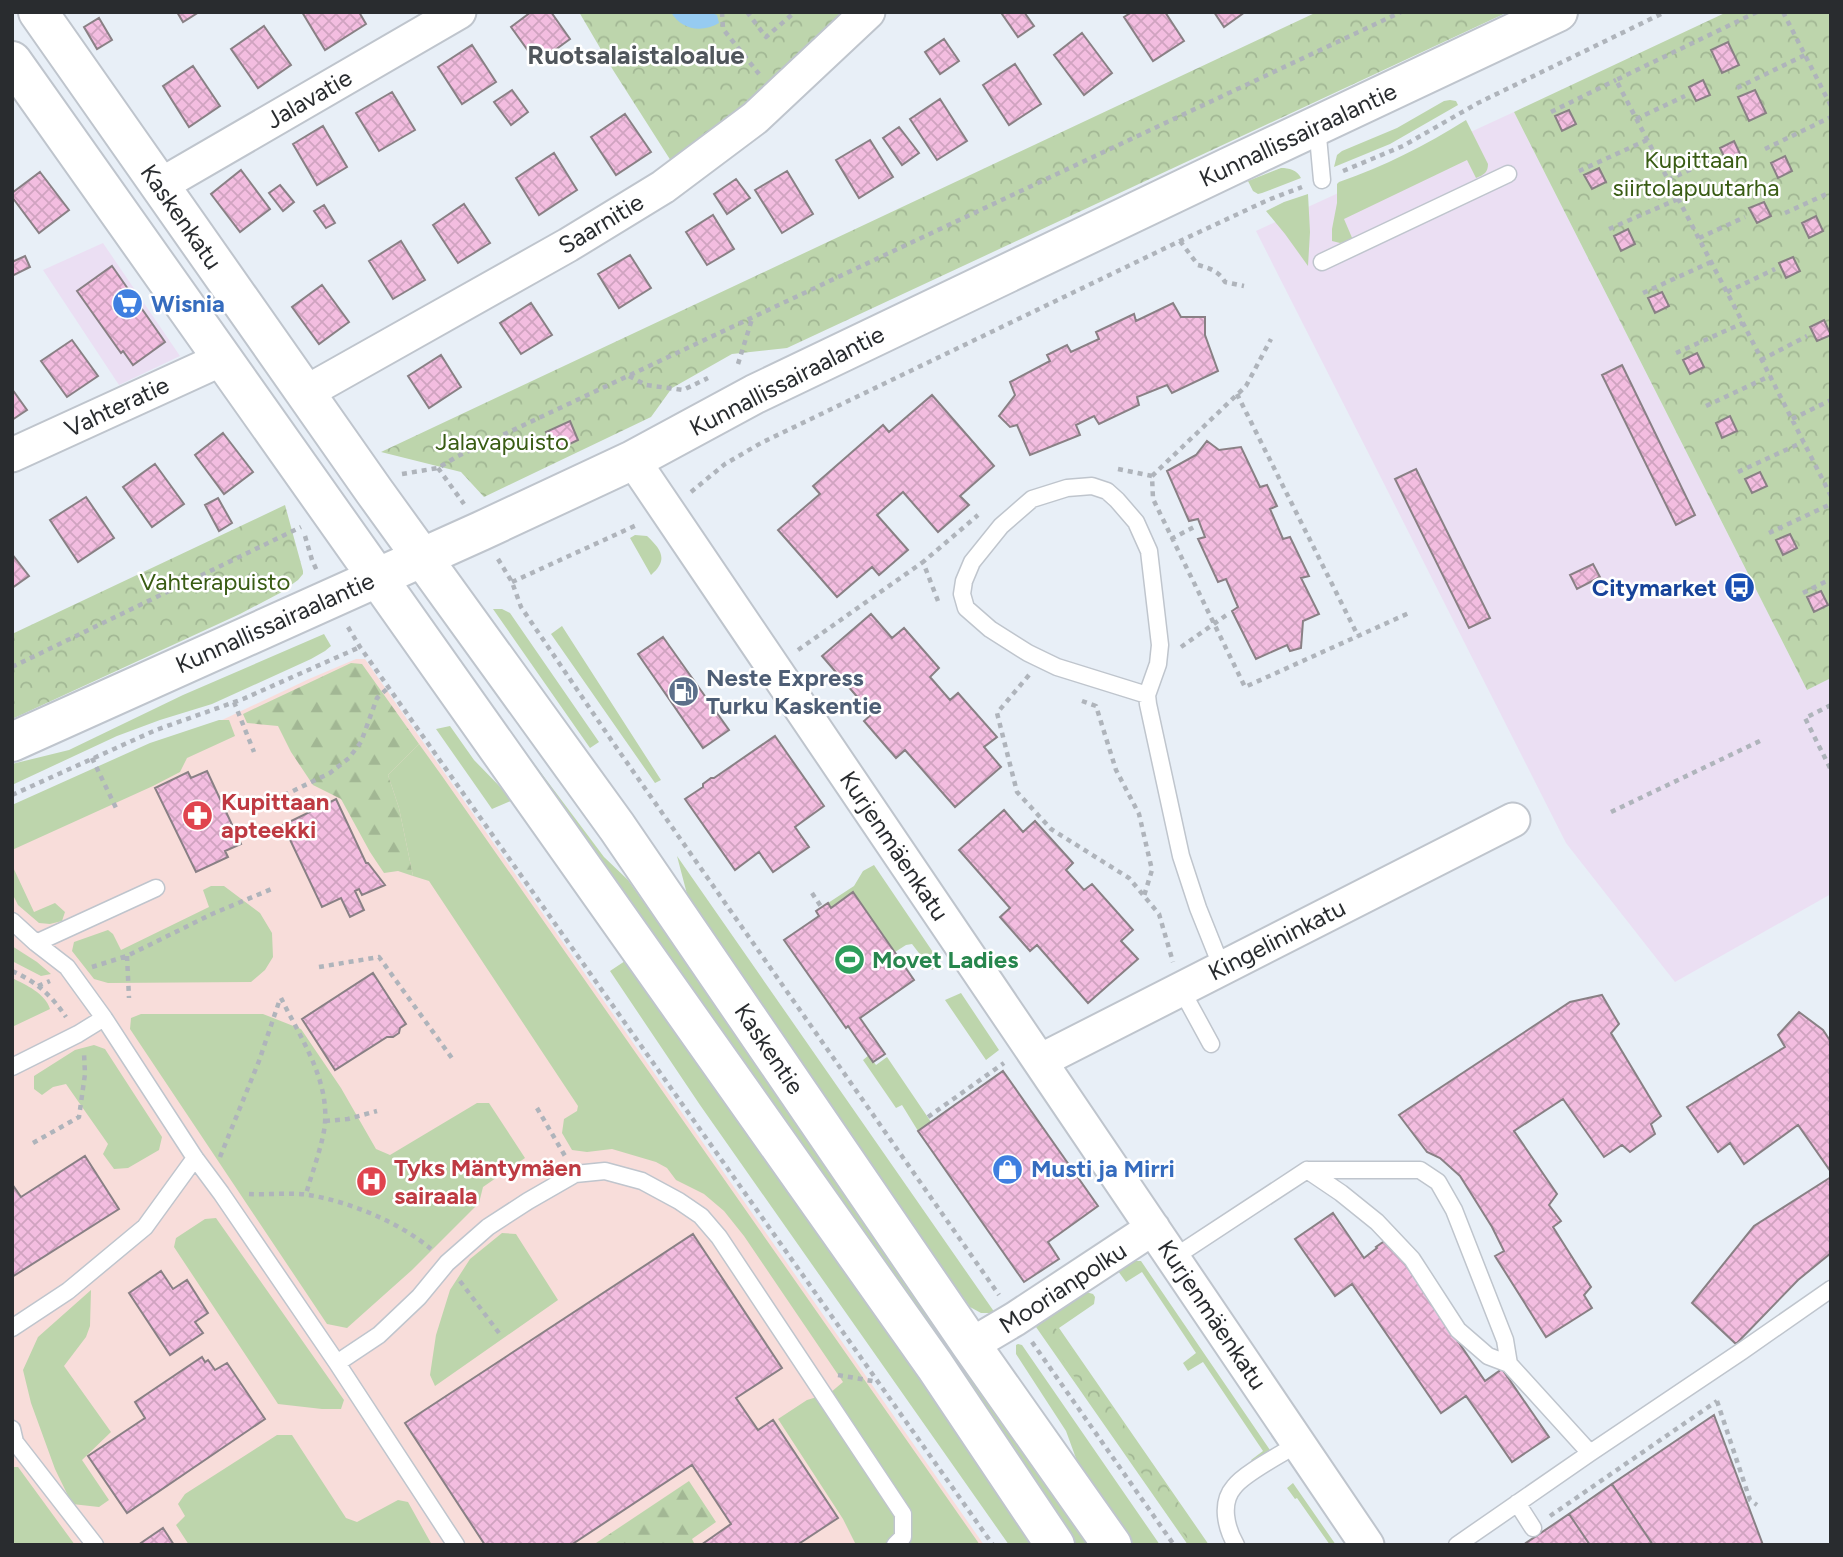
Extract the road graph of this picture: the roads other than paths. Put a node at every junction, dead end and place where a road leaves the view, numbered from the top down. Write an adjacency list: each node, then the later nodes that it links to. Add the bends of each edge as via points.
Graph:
1 (38, 12): 9 (main road, Kaskenkatu)
2 (459, 12): 9 (street, Jalavatie)
3 (868, 12): 12 (street, Saarnitie, via 755,118 663,187)
4 (1558, 12): 6 (main road, Kunnallissairaalantie)
5 (12, 61): 11 (main road, Kaskenkatu)
6 (1317, 126): 8 (lane); 14 (main road, Kunnallissairaalantie, via 755,394)
7 (1508, 174): 10 (lane)
8 (1322, 180)
9 (159, 186): 12 (main road, Kaskenkatu)
10 (1322, 262)
11 (222, 359): 13 (street, Vahteratie); 16 (main road, Kaskenkatu)
12 (305, 393): 15 (main road, Kaskenkatu)
13 (12, 455)
14 (633, 460): 15 (main road, Kunnallissairaalantie); 27 (street, Kurjenmäenkatu)
15 (422, 558): 16 (main road, Kunnallissairaalantie); 35 (main road, Kaskentie, via 617,827)
16 (376, 577): 18 (main road, Kunnallissairaalantie); 46 (main road, Kaskentie, via 935,1366)
17 (1147, 695): 17 (lane, via 1057,667 990,629 966,608 962,594 972,562 1001,526 1032,499 1093,486 1107,491 1136,522 1149,551 1160,645); 23 (lane, via 1181,856)
18 (12, 741)
19 (1513, 820): 23 (street, Kingelininkatu)
20 (156, 888): 22 (lane)
21 (12, 921): 22 (lane)
22 (36, 943): 25 (lane, via 67,967)
23 (1222, 968): 24 (street, Kingelininkatu)
24 (1181, 989): 26 (lane); 27 (street, Kingelininkatu)
25 (104, 1017): 28 (lane); 29 (lane)
26 (1211, 1044)
27 (1026, 1060): 31 (street, Kurjenmäenkatu)
28 (12, 1067)
29 (195, 1158): 34 (lane, via 145,1227 68,1291); 36 (lane)
30 (1307, 1170): 32 (lane); 37 (lane, via 1377,1222 1412,1259 1458,1330 1488,1356); 37 (lane, via 1420,1170 1438,1182 1454,1210 1505,1340)
31 (1153, 1228): 32 (street, Kurjenmäenkatu); 35 (street, Moorianpolku)
32 (1173, 1258): 39 (street, Kurjenmäenkatu)
33 (1831, 1289): 40 (lane)
34 (12, 1328)
35 (971, 1345): 47 (main road, Kaskentie)
36 (337, 1363): 44 (lane); 45 (lane, via 379,1335 447,1263 528,1200 575,1174 605,1171 642,1181 701,1216 719,1237 903,1514 903,1537)
37 (1509, 1364): 40 (lane)
38 (12, 1429): 43 (lane, via 15,1442)
39 (1299, 1443): 48 (lane, via 1231,1490 1226,1518); 49 (street, Kurjenmäenkatu)
40 (1590, 1453): 41 (lane)
41 (1517, 1503): 42 (lane); 50 (lane)
42 (1533, 1528)
43 (95, 1545)
44 (456, 1545)
45 (895, 1545)
46 (1055, 1545)
47 (1111, 1545)
48 (1236, 1545)
49 (1367, 1545)
50 (1457, 1545)

